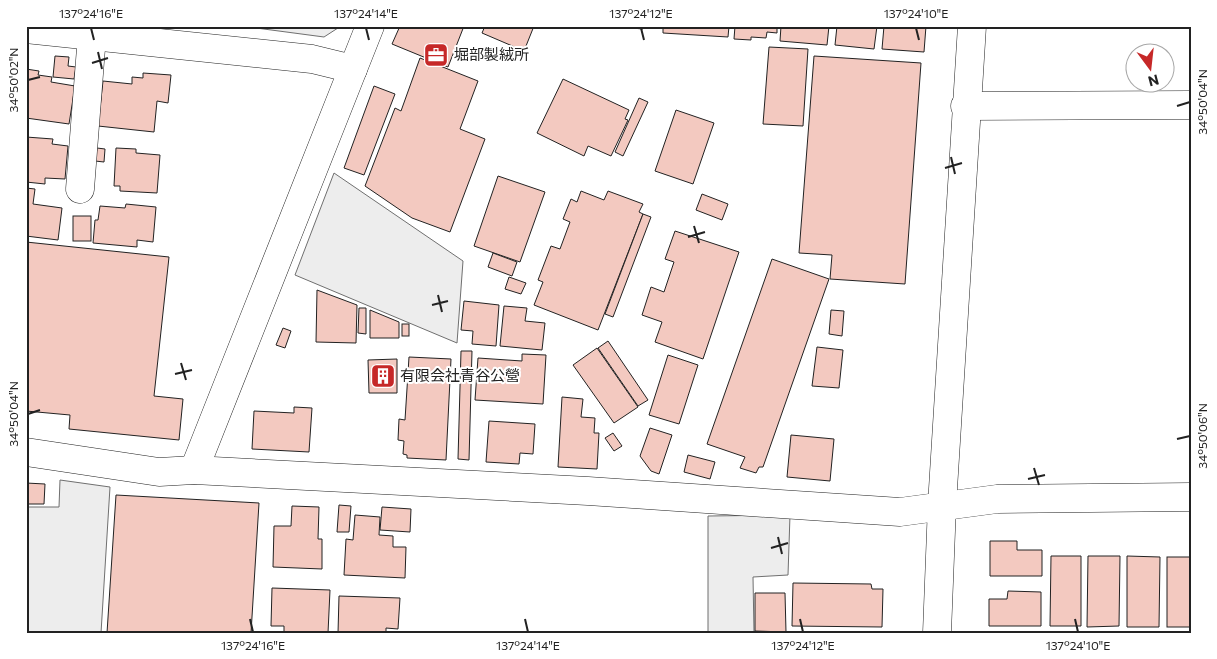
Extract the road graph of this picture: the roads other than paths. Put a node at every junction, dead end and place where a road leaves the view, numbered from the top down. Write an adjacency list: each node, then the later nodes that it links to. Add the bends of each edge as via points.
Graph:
1 (370, 26): 5 (street)
2 (972, 26): 7 (street)
3 (26, 29): 4 (street)
4 (92, 35): 5 (street, via 312,59); 8 (street)
5 (353, 69): 10 (street)
6 (1191, 105): 7 (street)
7 (965, 106): 12 (street)
8 (80, 189)
9 (26, 452): 10 (street, via 159,472)
10 (194, 470): 12 (street, via 900,512)
11 (1191, 497): 12 (street, via 997,500)
12 (942, 505): 13 (street)
13 (937, 633)

